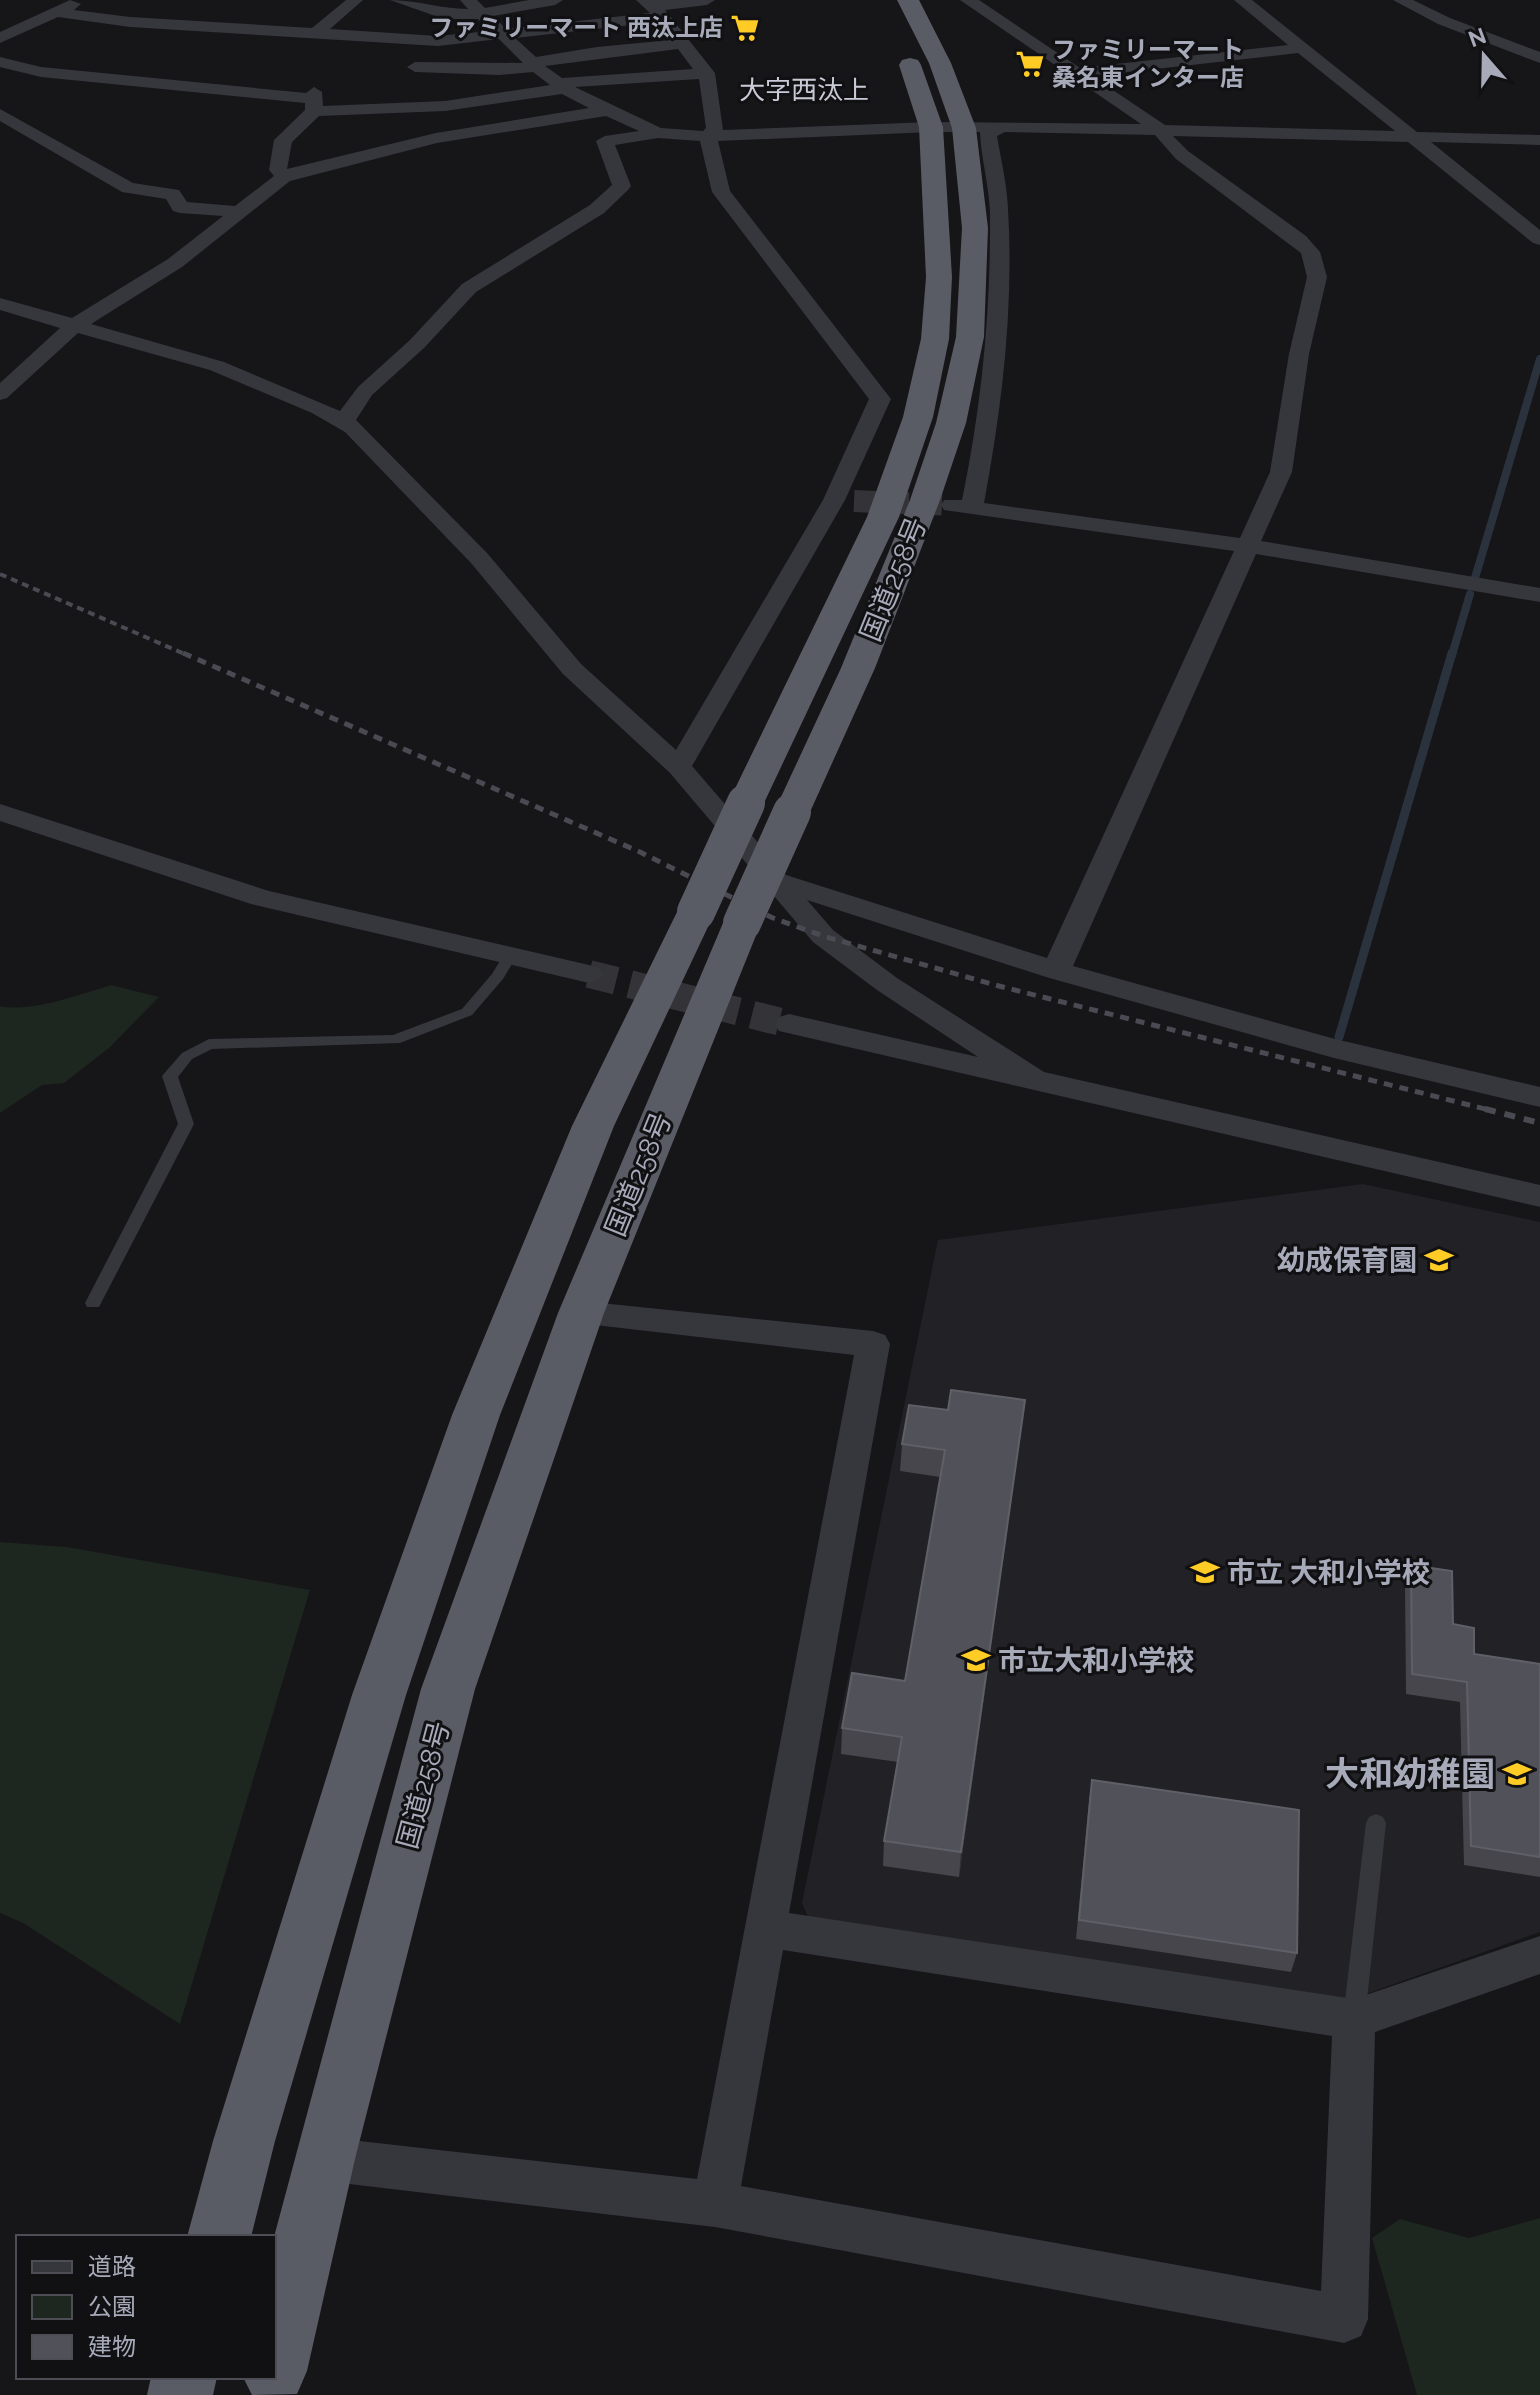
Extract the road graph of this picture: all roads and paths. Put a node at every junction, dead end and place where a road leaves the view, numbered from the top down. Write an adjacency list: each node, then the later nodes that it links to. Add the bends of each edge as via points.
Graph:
1 (83, 0): 13 (street)
2 (355, 0): 14 (street)
3 (398, 0): 11 (street, via 444,14)
4 (555, 0): 11 (street)
5 (707, 0): 12 (street)
6 (883, 0): 31 (highway, 国道258号)
7 (908, 0): 33 (highway, 国道258号, via 940,63)
8 (968, 0): 25 (street)
9 (1242, 0): 19 (street)
10 (1401, 0): 20 (street)
11 (474, 7): 15 (street)
12 (654, 8): 15 (street); 18 (street)
13 (57, 12): 14 (street); 16 (street)
14 (315, 34): 17 (street)
15 (502, 36): 17 (street); 22 (street)
16 (0, 38)
17 (438, 41): 23 (street)
18 (682, 44): 22 (street, via 597,52); 24 (street)
19 (1303, 48): 25 (street); 37 (street)
20 (1540, 58)
21 (0, 62): 28 (street, via 41,72)
22 (534, 65): 23 (street, via 499,70); 26 (street)
23 (415, 67): 27 (street)
24 (707, 73): 26 (street); 36 (street, via 715,129)
25 (1077, 73): 34 (street)
26 (562, 85): 27 (street, via 445,106); 29 (street)
27 (394, 95): 28 (street)
28 (314, 99): 39 (street, via 283,140 278,170)
29 (605, 111): 35 (street); 39 (street, via 436,138)
30 (0, 114): 40 (street, via 128,188 173,194 180,207)
31 (931, 127): 33 (street); 36 (street); 51 (highway, 国道258号, bridge, via 939,277 935,339 918,417 883,517 746,803)
32 (1003, 127): 33 (street); 34 (street); 46 (street, via 988,133 999,208 989,420 962,506)
33 (964, 128): 51 (highway, 国道258号, bridge, via 975,228 971,322 951,423 858,668 792,812)
34 (1164, 132): 37 (street); 46 (street, via 1182,155 1299,240 1316,265 1281,472)
35 (658, 133): 36 (street); 45 (street, via 605,141 622,186 597,209 469,288 365,391)
36 (708, 136): 48 (street, via 721,192 880,399 844,501)
37 (1415, 138): 38 (street); 41 (street)
38 (1540, 140)
39 (284, 177): 40 (street)
40 (237, 212): 43 (street, via 175,263)
41 (1540, 239)
42 (0, 304): 43 (street)
43 (75, 325): 44 (street); 45 (street, via 217,366)
44 (0, 394)
45 (343, 422): 48 (street, via 479,558 572,669)
46 (1248, 546): 47 (street); 53 (street)
47 (1540, 595)
48 (679, 767): 50 (street)
49 (0, 812): 52 (street, via 261,898)
50 (776, 881): 53 (street); 56 (street, via 823,936)
51 (719, 918): 60 (highway, 国道258号); 67 (highway, 国道258号, via 593,1126 476,1415 379,1695)
52 (511, 954): 54 (street); 59 (lane, via 467,1012 395,1040 209,1044 187,1056 170,1076 186,1124)
53 (1056, 971): 57 (street, via 1334,1048)
54 (589, 974)
55 (789, 1024): 56 (street)
56 (1034, 1080): 58 (street)
57 (1540, 1097)
58 (1540, 1196)
59 (93, 1303)
60 (581, 1313): 62 (street, via 873,1344); 65 (highway, 国道258号, via 448,1689)
61 (1376, 1823): 64 (lane)
62 (764, 1928): 64 (street); 66 (street)
63 (1540, 1955): 64 (street)
64 (1354, 2019): 66 (street, via 1344,2319)
65 (324, 2159): 66 (street); 68 (highway, 国道258号)
66 (715, 2204)
67 (220, 2235)
68 (276, 2363)

